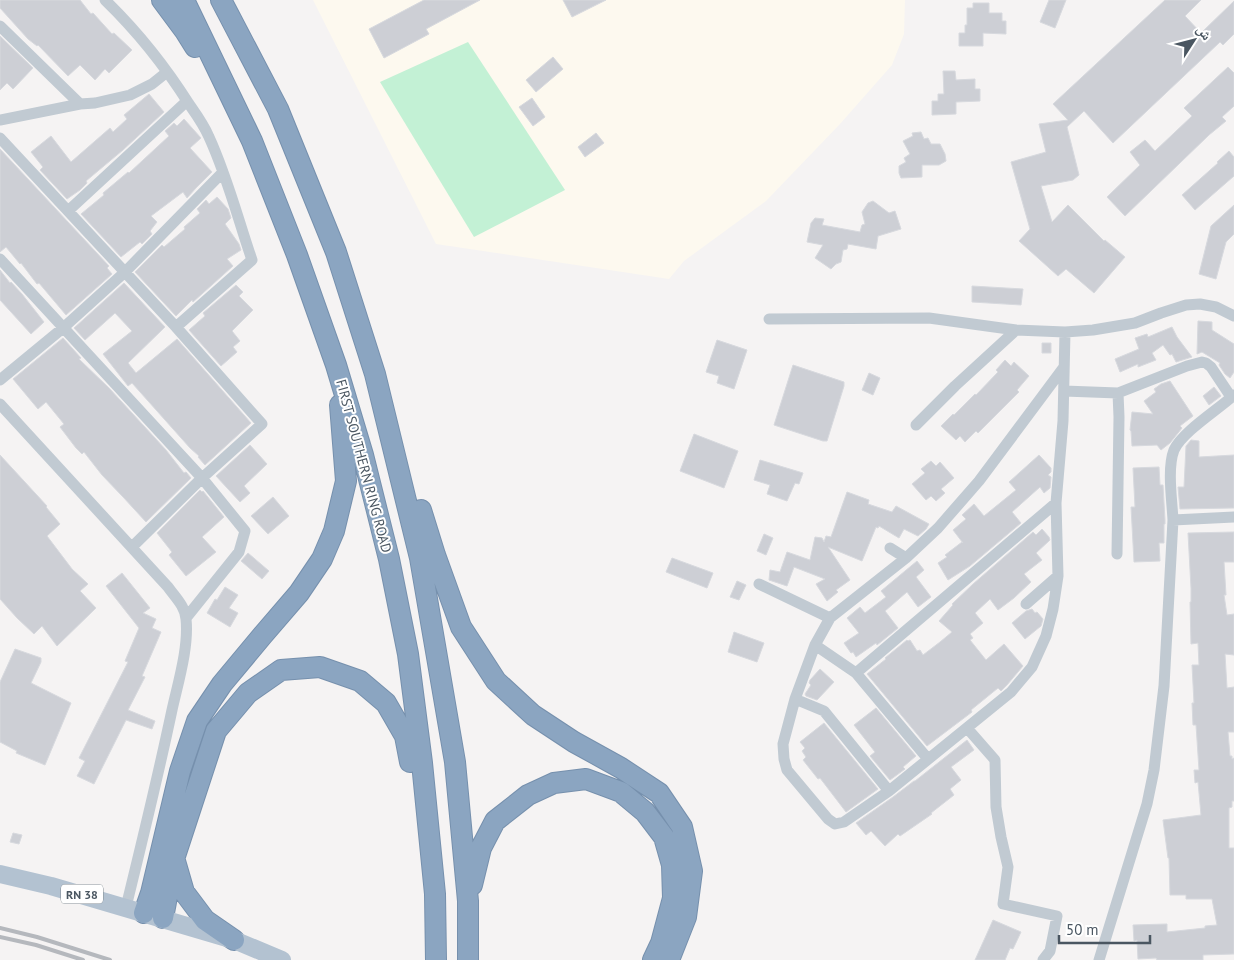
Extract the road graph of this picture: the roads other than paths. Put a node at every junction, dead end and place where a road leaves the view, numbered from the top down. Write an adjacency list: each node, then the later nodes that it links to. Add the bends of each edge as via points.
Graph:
1 (105, 0): 7 (street)
2 (162, 0): 13 (highway, via 185,31)
3 (184, 0): 13 (highway, FIRST SOUTHERN RING ROAD)
4 (221, 0): 10 (highway)
5 (234, 0): 10 (highway)
6 (0, 26): 9 (street)
7 (167, 72): 8 (street); 9 (street, via 130,95)
8 (187, 100): 14 (street, via 208,136); 15 (street)
9 (80, 104): 11 (street)
10 (278, 109): 26 (highway, via 336,252)
11 (0, 120)
12 (0, 138): 15 (street)
13 (252, 141): 24 (highway, FIRST SOUTHERN RING ROAD)
14 (223, 172): 17 (street); 20 (street, via 252,260)
15 (68, 211): 17 (street)
16 (0, 259): 21 (street)
17 (125, 272): 20 (street); 21 (street)
18 (1234, 316): 23 (street, via 1216,307 1186,305 1135,323)
19 (769, 320): 22 (street, via 929,318)
20 (176, 327): 33 (street, via 262,424)
21 (63, 328): 27 (street); 33 (street)
22 (1016, 330): 23 (street); 32 (street)
23 (1065, 332): 25 (street)
24 (336, 365): 54 (highway, FIRST SOUTHERN RING ROAD, via 364,455 408,654); 56 (highway, via 346,480 334,531 322,559 299,593 222,684 197,721 180,771)
25 (1064, 367): 28 (street); 40 (street, via 979,481 938,528)
26 (375, 374): 55 (highway, via 422,568 455,762); 62 (highway, via 461,627 496,681 541,720 659,792 682,827 692,872 686,917)
27 (0, 380)
28 (1064, 391): 29 (street); 34 (street)
29 (1118, 393): 30 (street, via 1202,362 1211,367); 39 (street)
30 (1233, 396): 36 (street, via 1182,438 1174,450 1171,467)
31 (0, 404): 37 (street)
32 (916, 425)
33 (202, 478): 37 (street); 44 (street, via 245,531 239,552)
34 (1056, 503): 41 (street); 47 (street)
35 (1234, 518): 36 (street)
36 (1173, 520): 64 (street, via 1164,686 1154,770 1147,804)
37 (132, 547): 44 (street, via 168,586 181,604)
38 (890, 548): 40 (street)
39 (1117, 554)
40 (906, 558): 45 (street)
41 (1058, 576): 43 (street); 49 (street, via 1046,636 1032,667 1011,692)
42 (759, 584): 45 (street)
43 (1026, 604)
44 (186, 618): 56 (street, via 184,656 156,788)
45 (830, 618): 46 (street)
46 (815, 645): 47 (street); 48 (street)
47 (856, 673): 50 (street)
48 (795, 699): 51 (street, via 824,711); 51 (street, via 783,744 787,770 828,819 835,824 844,822)
49 (966, 728): 50 (street); 63 (street, via 995,760 996,807 1008,867 1003,904 1057,916 1050,951)
50 (928, 759): 51 (street)
51 (889, 791)
52 (174, 859): 54 (highway, via 216,731 248,693 281,670 320,667 360,681 386,703 405,736); 56 (highway); 57 (highway, via 184,892 205,920)
53 (0, 874): 56 (main road, RN 38)
54 (435, 894): 59 (highway, FIRST SOUTHERN RING ROAD)
55 (468, 901): 60 (highway); 61 (highway, via 481,848 495,821 528,795 554,783 586,779 621,792 645,812 664,837 672,865 673,898)
56 (144, 913): 57 (main road, RN 38)
57 (234, 940): 58 (main road, RN 38)
58 (282, 960)
59 (436, 960)
60 (468, 960)
61 (653, 960)
62 (669, 960)
63 (1043, 960)
64 (1099, 960)

